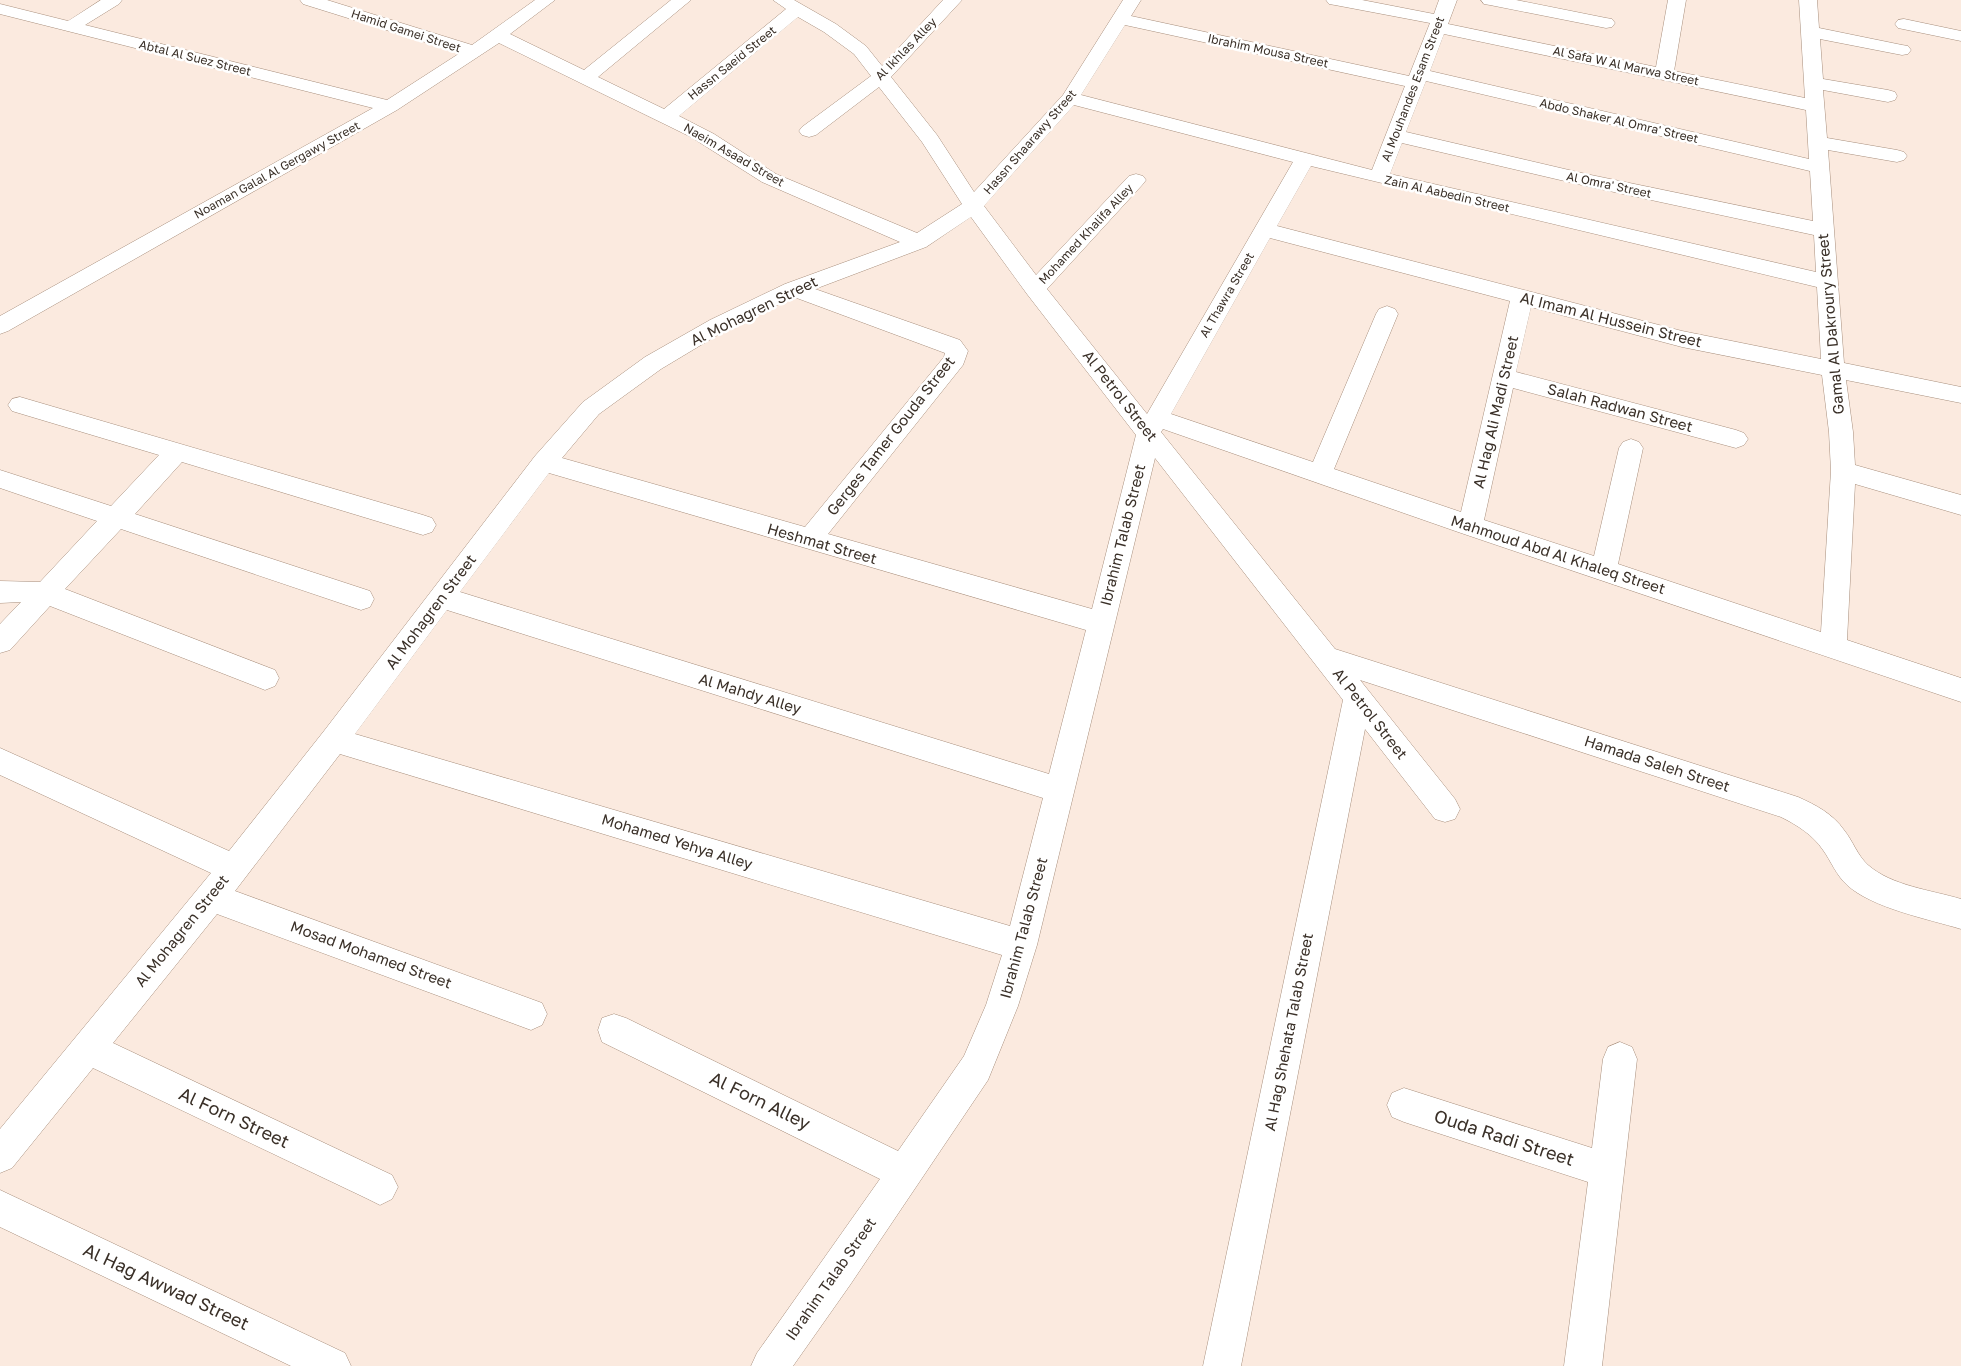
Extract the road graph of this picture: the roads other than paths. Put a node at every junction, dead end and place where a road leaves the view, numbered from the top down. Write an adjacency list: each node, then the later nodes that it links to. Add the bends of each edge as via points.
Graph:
1 (113, 0): 18 (street)
2 (310, 0): 23 (street, Hamid Gamei Street)
3 (546, 0): 20 (street, Noaman Galal Al Gergawy Street)
4 (682, 0): 26 (street)
5 (953, 0): 25 (street, Al Ikhlas Alley)
6 (1132, 0): 14 (street, Hassn Shaarawy Street)
7 (1335, 0): 16 (street, Al Safa W Al Marwa Street)
8 (1448, 0): 16 (street, Al Mouhandes Esam Street)
9 (1490, 0): 15 (street)
10 (1677, 0): 24 (street)
11 (1808, 0): 19 (street, Gamal Al Dakroury Street)
12 (790, 5): 25 (street, Al Petrol Street, via 860,50); 33 (street, Hassn Saeid Street)
13 (3, 12): 18 (street, Abtal Al Suez Street)
14 (1121, 19): 27 (street, Ibrahim Mousa Street); 30 (street, Hassn Shaarawy Street)
15 (1606, 23)
16 (1439, 24): 24 (street, Al Safa W Al Marwa Street); 27 (street, Al Mouhandes Esam Street)
17 (1904, 24): 21 (street)
18 (70, 27): 31 (street, Abtal Al Suez Street)
19 (1810, 32): 22 (street); 28 (street, Gamal Al Dakroury Street)
20 (497, 35): 23 (street, Noaman Galal Al Gergawy Street); 26 (street, Naeim Asaad Street)
21 (1961, 36)
22 (1902, 50)
23 (474, 52): 31 (street, Noaman Galal Al Gergawy Street)
24 (1664, 74): 32 (street, Al Safa W Al Marwa Street)
25 (882, 76): 34 (street, Al Ikhlas Alley); 42 (street, Al Petrol Street, via 930,138)
26 (586, 78): 33 (street, Naeim Asaad Street)
27 (1417, 79): 35 (street, Al Mouhandes Esam Street); 39 (street, Abdo Shaker Al Omra' Street)
28 (1814, 83): 29 (street); 32 (street, Gamal Al Dakroury Street)
29 (1888, 96)
30 (1070, 98): 38 (street, Zain Al Aabedin Street); 42 (street, Hassn Shaarawy Street)
31 (390, 106): 51 (street, Noaman Galal Al Gergawy Street)
32 (1815, 106): 36 (street, Gamal Al Dakroury Street)
33 (666, 117): 45 (street, Naeim Asaad Street, via 724,147 769,178)
34 (809, 131)
35 (1396, 136): 40 (street, Al Mouhandes Esam Street); 44 (street, Al Omra' Street)
36 (1817, 142): 37 (street); 39 (street, Gamal Al Dakroury Street)
37 (1897, 156)
38 (1305, 159): 40 (street, Zain Al Aabedin Street); 43 (street, Al Thawra Street)
39 (1819, 167): 44 (street, Gamal Al Dakroury Street)
40 (1379, 178): 46 (street, Zain Al Aabedin Street)
41 (1136, 180): 48 (street, Mohamed Khalifa Alley)
42 (973, 206): 45 (street, Al Mohagren Street); 48 (street, Al Petrol Street)
43 (1265, 230): 49 (street, Al Imam Al Hussein Street); 56 (street, Al Thawra Street)
44 (1823, 230): 46 (street, Gamal Al Dakroury Street)
45 (920, 242): 47 (street, Al Mohagren Street)
46 (1826, 282): 52 (street, Gamal Al Dakroury Street)
47 (793, 289): 60 (street, Al Mohagren Street, via 718,325 653,363 591,408); 68 (street, Gerges Tamer Gouda Street, via 952,346 957,351 955,359)
48 (1035, 289): 56 (street, Al Petrol Street)
49 (1522, 298): 52 (street, Al Imam Al Hussein Street, via 1682,339); 53 (street, Al Hag Ali Madi Street)
50 (1387, 314): 62 (street)
51 (0, 326)
52 (1832, 369): 54 (street, Al Imam Al Hussein Street); 61 (street, Gamal Al Dakroury Street)
53 (1504, 377): 57 (street, Salah Radwan Street); 67 (street, Al Hag Ali Madi Street)
54 (1961, 395)
55 (20, 405): 59 (street)
56 (1152, 425): 62 (street, Mahmoud Abd Al Khaleq Street); 74 (street, Ibrahim Talab Street); 77 (street, Al Petrol Street)
57 (1736, 439)
58 (1631, 448): 69 (street)
59 (177, 452): 65 (street); 66 (street)
60 (544, 462): 68 (street, Heshmat Street); 72 (street, Al Mohagren Street)
61 (1843, 471): 64 (street); 76 (street, Gamal Al Dakroury Street)
62 (1320, 474): 67 (street, Mahmoud Abd Al Khaleq Street)
63 (0, 480): 65 (street)
64 (1961, 506)
65 (116, 518): 71 (street); 73 (street)
66 (423, 525)
67 (1470, 526): 69 (street, Mahmoud Abd Al Khaleq Street)
68 (809, 540): 74 (street, Heshmat Street)
69 (1604, 570): 76 (street, Mahmoud Abd Al Khaleq Street)
70 (0, 592): 71 (street)
71 (46, 593): 75 (street); 78 (street)
72 (441, 597): 81 (street, Al Mohagren Street); 83 (street, Al Mahdy Alley)
73 (361, 599)
74 (1101, 623): 83 (street, Ibrahim Talab Street)
75 (0, 642)
76 (1833, 647): 79 (street, Mahmoud Abd Al Khaleq Street)
77 (1325, 657): 80 (street, Al Petrol Street); 87 (street, Hamada Saleh Street, via 1788,806 1821,826 1850,866 1872,885)
78 (265, 678)
79 (1961, 690)
80 (1356, 698): 84 (street, Al Petrol Street); 101 (street, Al Hag Shehata Talab Street)
81 (334, 740): 85 (street, Al Mohagren Street); 88 (street, Mohamed Yehya Alley)
82 (0, 761): 85 (street)
83 (1059, 790): 88 (street, Ibrahim Talab Street)
84 (1445, 809)
85 (234, 868): 86 (street, Al Mohagren Street)
86 (211, 897): 89 (street, Mosad Mohamed Street); 91 (street, Al Mohagren Street)
87 (1961, 914)
88 (1021, 945): 96 (street, Ibrahim Talab Street, via 1002,1006 976,1068)
89 (531, 1014)
90 (614, 1030): 96 (street, Al Forn Alley)
91 (88, 1048): 94 (street, Al Mohagren Street); 97 (street, Al Forn Street)
92 (1620, 1059): 95 (street)
93 (1404, 1105): 95 (street, Ouda Radi Street)
94 (0, 1156)
95 (1605, 1170): 102 (street)
96 (905, 1173): 100 (street, Ibrahim Talab Street)
97 (380, 1187)
98 (0, 1208): 99 (street, Al Hag Awwad Street)
99 (332, 1366)
100 (770, 1366)
101 (1222, 1366)
102 (1583, 1366)

